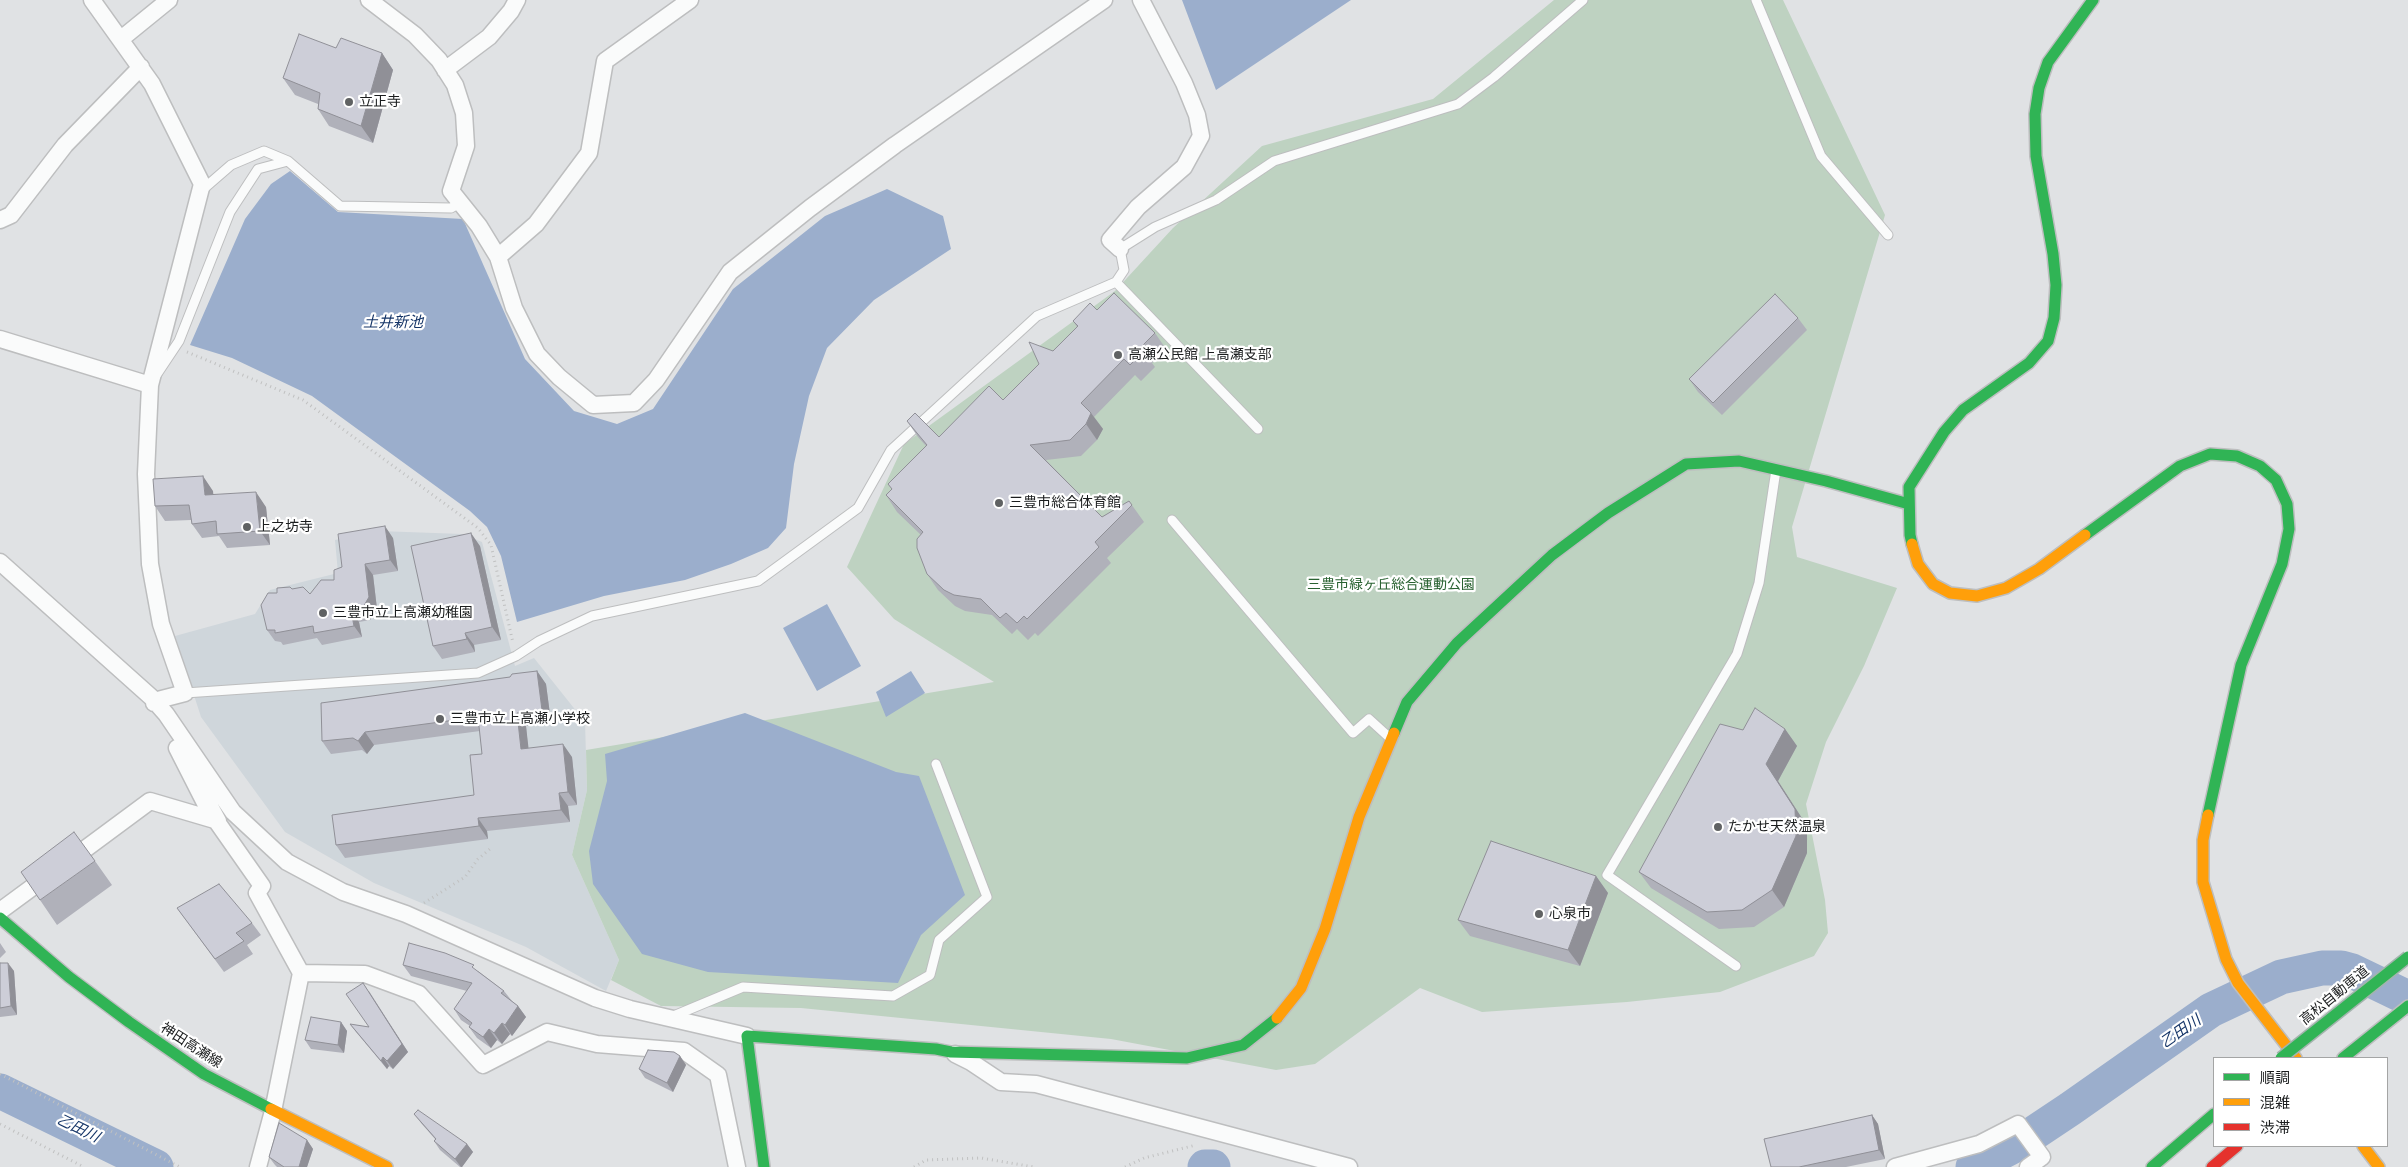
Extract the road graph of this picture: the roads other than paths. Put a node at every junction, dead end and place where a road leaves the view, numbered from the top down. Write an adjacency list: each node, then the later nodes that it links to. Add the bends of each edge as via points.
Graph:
1 (92, 0): 11 (street)
2 (168, 0): 11 (street)
3 (369, 0): 13 (street, via 415,35)
4 (517, 0): 13 (street, via 489,37)
5 (690, 0): 20 (street, via 605,61 589,153 536,224)
6 (1104, 0): 20 (street, via 895,145 730,272 656,380 634,403 593,406 537,354 514,308)
7 (1141, 0): 19 (street, via 1184,83 1198,116 1200,136 1184,168 1138,207 1110,240)
8 (1583, 0): 19 (lane, via 1494,78 1458,104 1274,161 1216,200 1155,228)
9 (1756, 0): 18 (lane, via 1821,156)
10 (2093, 0): 26 (main road, via 2048,62 2035,114 2036,156 2056,285 2054,318 2048,341 2029,363 1963,410 1944,432 1909,487)
11 (121, 39): 12 (street)
12 (141, 66): 15 (street, via 202,184); 17 (street)
13 (445, 70): 16 (street, via 455,85 464,113 466,146 452,191)
14 (288, 161): 15 (lane, via 264,151 232,165); 16 (lane, via 340,206 451,208); 23 (lane, via 258,169 230,212 175,347)
15 (200, 191): 23 (street)
16 (460, 203): 20 (street)
17 (4, 213)
18 (1888, 235)
19 (1120, 249): 21 (lane, via 1124,270)
20 (498, 256)
21 (1116, 282): 24 (lane); 29 (lane, via 1037,316 891,450 858,508 758,580 592,616 478,673)
22 (0, 339): 23 (street)
23 (150, 385): 29 (street, via 146,474 150,564 161,624)
24 (1258, 429)
25 (1776, 470): 26 (main road); 31 (main road, via 1739,461 1686,464 1608,513 1552,555 1456,643 1407,702); 37 (lane, via 1759,583 1737,654 1607,875)
26 (1909, 504): 44 (main road, via 1910,535 1918,564 1933,584 1950,593 1977,596 2006,588 2039,570 2180,466 2210,454 2237,456 2260,466 2276,480 2287,504 2289,529 2286,546 2282,564 2241,666 2204,840 2203,882 2226,959 2238,983)
27 (1172, 520): 31 (lane, via 1353,733 1369,719)
28 (0, 562): 30 (street)
29 (185, 694): 30 (street)
30 (154, 702): 33 (street, via 208,810); 40 (street, via 166,714 233,812 287,862 343,892 406,914 596,998)
31 (1392, 739): 42 (main road, via 1359,817 1325,929 1301,988 1275,1020 1243,1045 1187,1058)
32 (936, 764): 40 (lane, via 987,897 940,940 930,975 893,996 744,987)
33 (218, 821): 34 (street, via 150,801); 38 (street, via 262,886 258,893)
34 (0, 911)
35 (0, 918): 46 (main road, 神田高瀬線, via 69,977 129,1022 204,1074)
36 (2408, 957): 43 (main road, 高松自動車道, bridge)
37 (1736, 966)
38 (301, 973): 46 (street); 52 (street, via 365,974 419,994 483,1064 547,1032 598,1044 684,1051 718,1075)
39 (2408, 1006): 45 (main road)
40 (668, 1018): 41 (street)
41 (747, 1036): 42 (main road); 53 (main road)
42 (951, 1052): 54 (street, via 1001,1082 1036,1084)
43 (2282, 1057)
44 (2295, 1057)
45 (2344, 1057)
46 (273, 1111): 50 (street); 51 (main road, 神田高瀬線)
47 (2213, 1115): 57 (main road)
48 (2236, 1147): 58 (main road)
49 (2364, 1147): 59 (main road)
50 (259, 1167)
51 (387, 1167)
52 (737, 1167)
53 (764, 1167)
54 (1349, 1167)
55 (1895, 1167): 56 (street, via 1979,1144 2018,1124 2042,1157)
56 (2028, 1167)
57 (2152, 1167)
58 (2212, 1167)
59 (2379, 1167)

